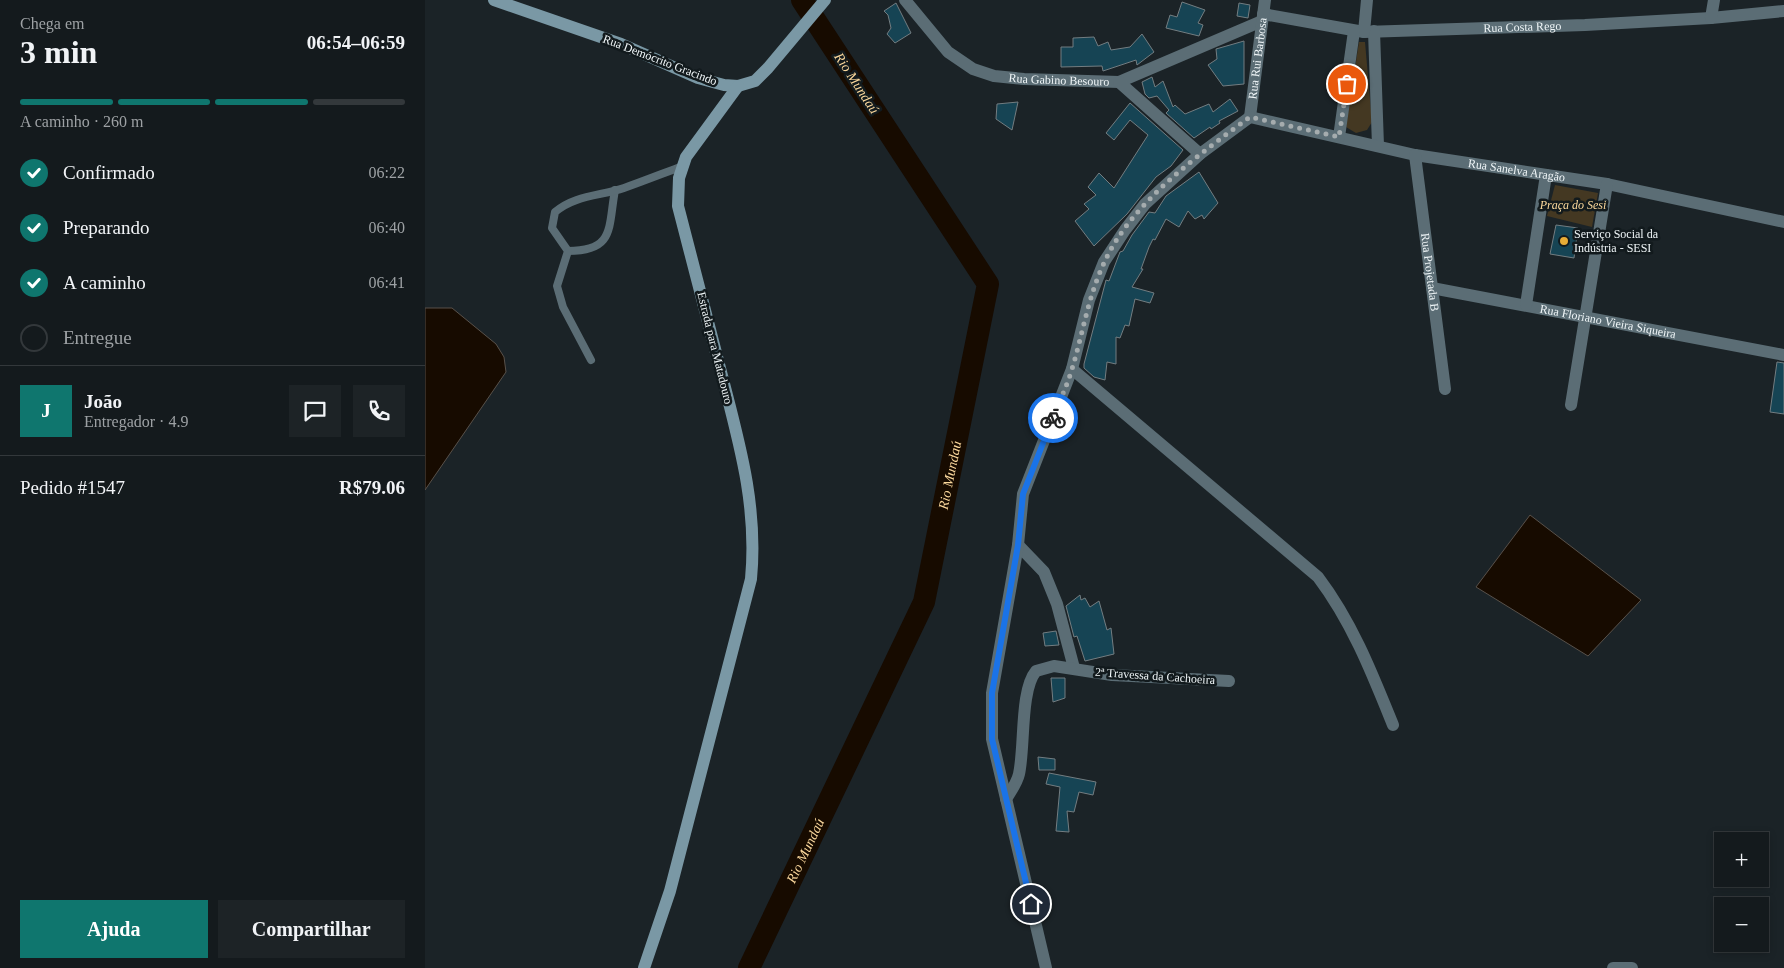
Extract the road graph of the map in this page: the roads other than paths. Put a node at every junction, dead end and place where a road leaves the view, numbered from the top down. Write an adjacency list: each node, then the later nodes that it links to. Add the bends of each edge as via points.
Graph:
1 (493, 0): 12 (street, Rua Demócrito Gracindo, via 621,44 698,78)
2 (825, 0): 12 (street, via 768,68 755,81)
3 (905, 0): 11 (street, Rua Gabino Besouro, via 948,52 973,69 994,76 1024,79)
4 (1265, 0): 8 (street, Rua Rui Barbosa)
5 (1367, 0): 10 (street)
6 (1714, 0): 9 (street)
7 (1784, 11): 9 (street, Rua Costa Rego)
8 (1263, 18): 10 (street, Rua Costa Rego); 11 (street, Rua Gabino Besouro); 13 (street, Rua Rui Barbosa)
9 (1711, 18): 10 (street, Rua Costa Rego)
10 (1364, 31): 14 (street); 15 (street)
11 (1119, 82): 16 (street)
12 (739, 86): 18 (street, Estrada para Matadouro)
13 (1250, 117): 14 (street, Rua Sanelva Aragão); 16 (street)
14 (1339, 137): 15 (street, Rua Sanelva Aragão)
15 (1378, 146): 17 (street, Rua Sanelva Aragão)
16 (1200, 154): 29 (street, via 1145,204 1104,262 1089,300)
17 (1415, 155): 19 (street, Rua Sanelva Aragão); 24 (street, Rua Projetada B)
18 (683, 166): 21 (lane); 38 (street, Estrada para Matadouro, via 679,178 679,206 741,449 752,506 753,554 751,578 669,892)
19 (1546, 175): 20 (street, Rua Sanelva Aragão); 25 (street)
20 (1607, 184): 22 (street, Rua Sanelva Aragão); 26 (street)
21 (615, 190): 23 (lane, via 603,243 590,249); 23 (lane, via 565,203 555,212 552,228)
22 (1784, 222)
23 (568, 251): 28 (lane, via 557,286 563,307)
24 (1432, 288): 25 (street, Rua Floriano Vieira Siqueira); 30 (street, Rua Projetada B)
25 (1526, 305): 26 (street, Rua Floriano Vieira Siqueira)
26 (1586, 316): 27 (street, Rua Floriano Vieira Siqueira); 31 (street)
27 (1784, 355)
28 (591, 360)
29 (1072, 369): 32 (street, via 1023,494); 35 (street, via 1318,578 1338,604)
30 (1445, 389)
31 (1571, 405)
32 (1018, 545): 33 (street, via 1043,572 1057,604); 36 (street, via 992,693 992,739)
33 (1074, 668): 34 (street, 2ª Travessa da Cachoeira, via 1112,675); 36 (street, 2ª Travessa da Cachoeira, via 1054,666 1036,671 1032,676 1027,686 1019,777)
34 (1229, 681)
35 (1393, 724)
36 (1006, 799): 37 (street)
37 (1045, 962)
38 (644, 968)
39 (1613, 968): 40 (street)
40 (1632, 968)

